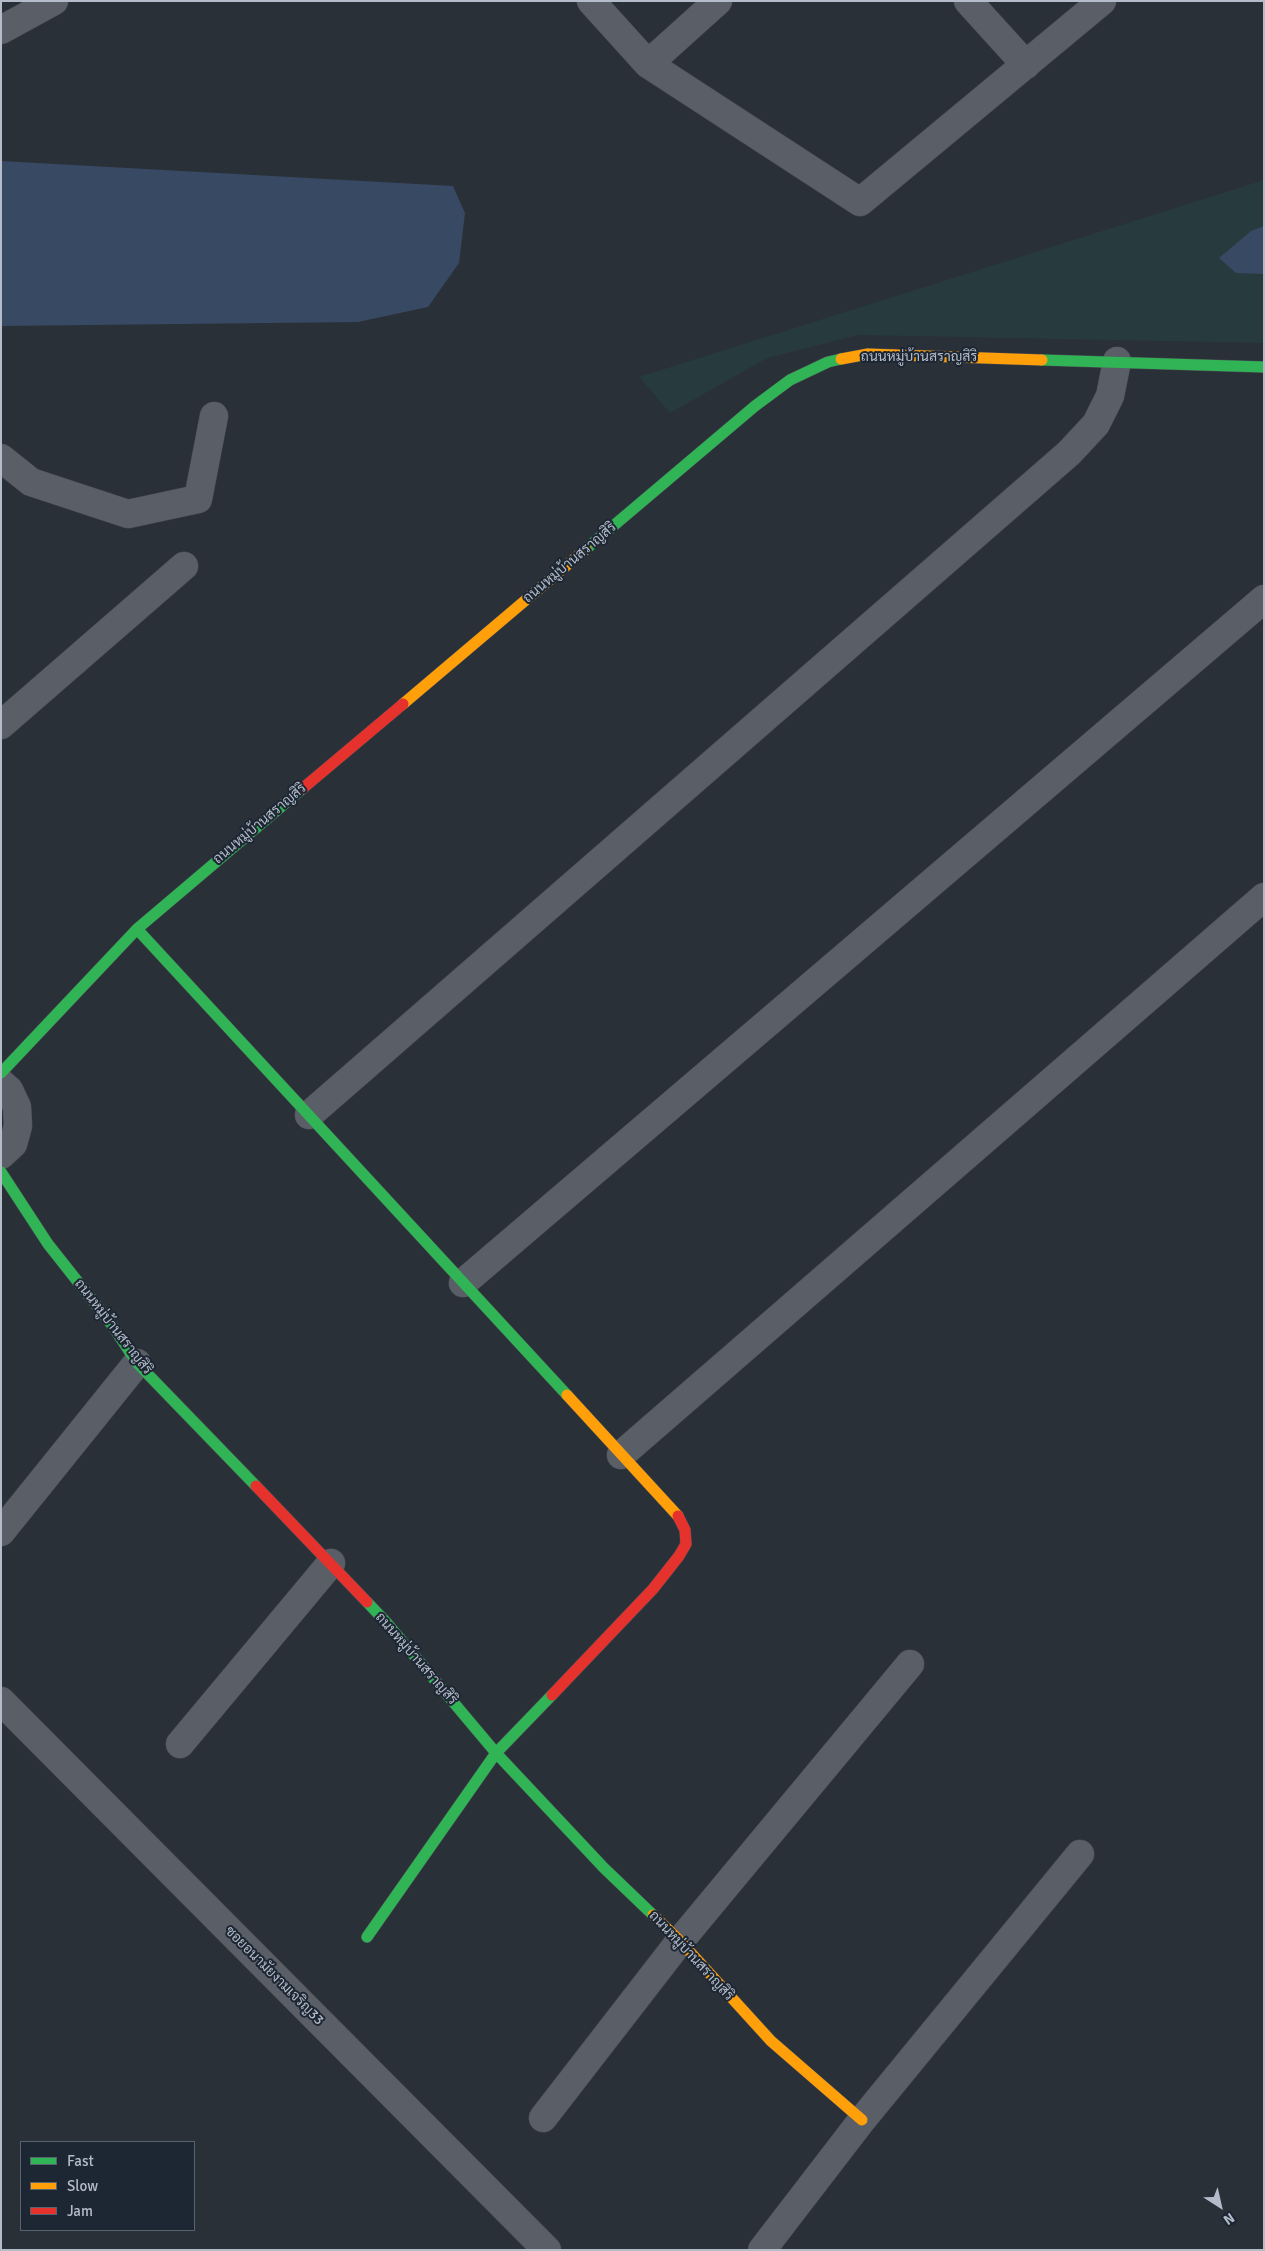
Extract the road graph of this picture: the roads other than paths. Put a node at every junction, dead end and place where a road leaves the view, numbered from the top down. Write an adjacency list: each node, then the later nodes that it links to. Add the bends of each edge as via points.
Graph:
1 (54, 1): 6 (street)
2 (591, 1): 7 (street)
3 (718, 1): 7 (street)
4 (968, 1): 8 (street)
5 (1102, 1): 8 (street)
6 (1, 30)
7 (648, 64): 8 (street, via 860,202)
8 (1026, 65)
9 (1117, 361): 10 (street, ถนนหมู่บ้านสราญสิริ); 17 (street, ถนนหมู่บ้านสราญสิริ, via 868,354 828,362 790,380 740,418); 20 (street, via 1110,396 1096,424 1069,453)
10 (1264, 367)
11 (214, 416): 12 (street, via 198,499 128,514 31,482)
12 (1, 458)
13 (184, 566): 15 (street)
14 (1264, 600): 23 (street)
15 (1, 725)
16 (1264, 897): 25 (street)
17 (137, 929): 18 (street, ถนนหมู่บ้านสราญสิริ); 20 (street)
18 (1, 1073)
19 (1, 1082): 21 (street, via 17,1107 18,1126 13,1144)
20 (308, 1115): 23 (street)
21 (1, 1154)
22 (1, 1172): 24 (street, ถนนหมู่บ้านสราญสิริ, via 48,1244)
23 (463, 1283): 25 (street)
24 (137, 1362): 26 (street); 27 (street, ถนนหมู่บ้านสราญสิริ)
25 (620, 1455): 31 (street, via 678,1516 685,1530 686,1544 653,1589)
26 (1, 1532)
27 (331, 1564): 30 (street); 31 (street, ถนนหมู่บ้านสราญสิริ, via 386,1622)
28 (910, 1664): 34 (street)
29 (1, 1701): 37 (street, ซอยอนามัยงามเจริญ33)
30 (180, 1744)
31 (496, 1753): 33 (street); 34 (street, ถนนหมู่บ้านสราญสิริ, via 604,1868)
32 (1080, 1854): 36 (street)
33 (367, 1937)
34 (680, 1941): 35 (street); 36 (street, ถนนหมู่บ้านสราญสิริ, via 771,2041)
35 (542, 2118)
36 (862, 2120): 38 (street)
37 (547, 2250)
38 (762, 2250)

